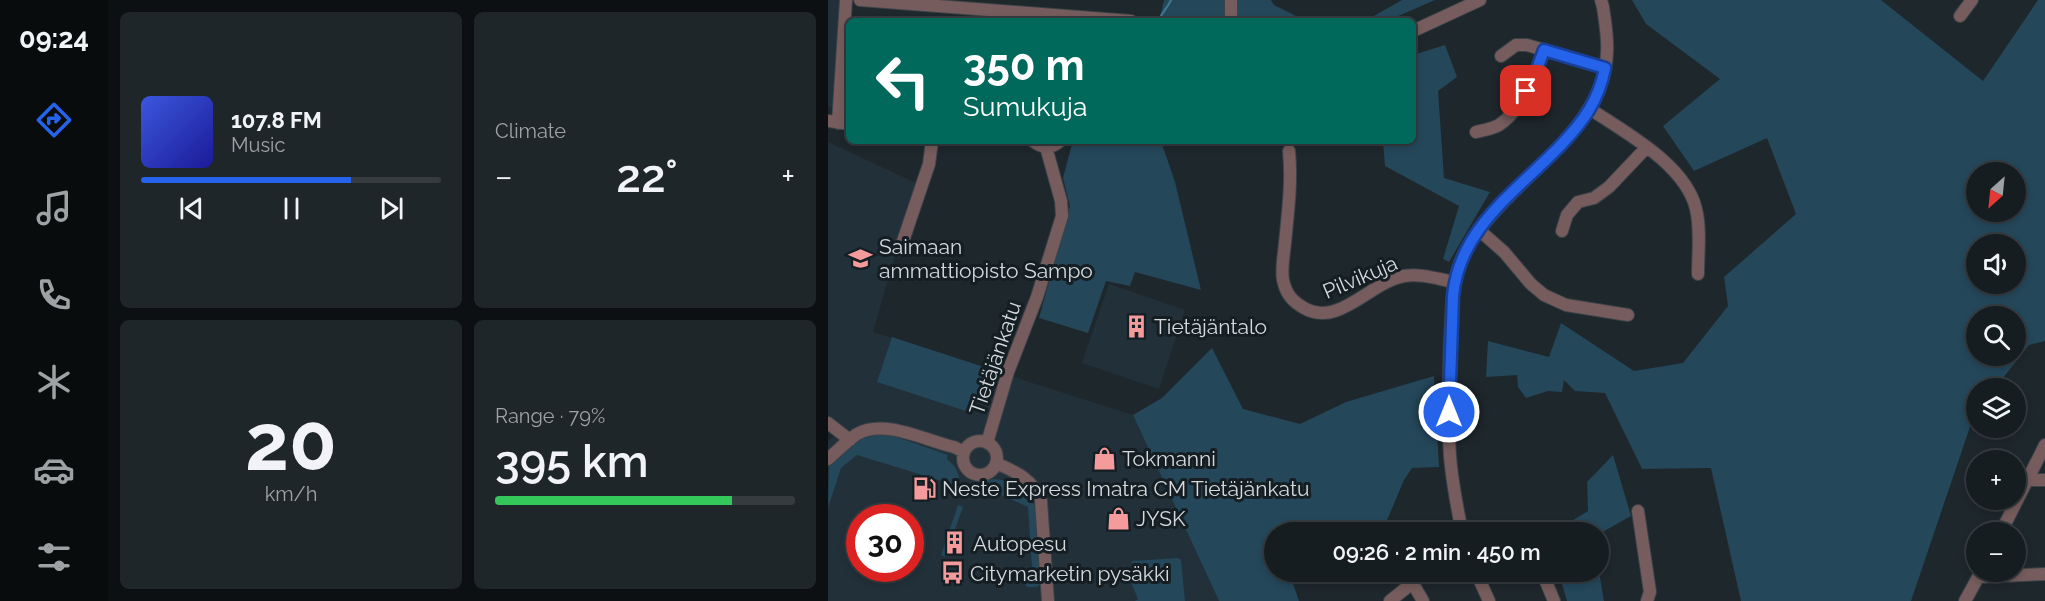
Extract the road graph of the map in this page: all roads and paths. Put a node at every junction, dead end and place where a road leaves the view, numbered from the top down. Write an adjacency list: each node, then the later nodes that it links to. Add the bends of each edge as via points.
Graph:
1 (846, 0): 15 (street)
2 (860, 0): 8 (street)
3 (1231, 0): 9 (street)
4 (1480, 0): 10 (street)
5 (1601, 0): 13 (street, via 1608,53)
6 (1972, 0): 7 (street)
7 (1960, 16)
8 (1092, 18)
9 (1231, 18)
10 (1416, 30)
11 (1544, 50): 12 (street, via 1516,45); 13 (street); 16 (street, via 1518,105 1500,124)
12 (1501, 56)
13 (1605, 68): 14 (street)
14 (1590, 109): 21 (street); 23 (street, via 1573,132)
15 (838, 123)
16 (1476, 132)
17 (932, 144): 25 (street, via 929,164)
18 (1040, 144): 20 (street)
19 (1055, 144): 20 (street)
20 (1046, 147): 31 (street, Tietäjänkatu, via 1062,216)
21 (1646, 148): 24 (street, via 1609,187 1594,198 1578,202 1567,215); 26 (street, via 1674,169 1693,196)
22 (1289, 151): 27 (street, Pilvikuja, via 1291,174 1282,278 1293,302 1321,314 1334,312 1403,276)
23 (1479, 230): 27 (street, via 1464,254); 28 (street, via 1544,296 1566,305)
24 (1562, 231)
25 (900, 250)
26 (1698, 274)
27 (1454, 282): 39 (street, via 1450,455)
28 (1628, 315)
29 (828, 423): 30 (street)
30 (850, 440): 33 (street, via 865,431 888,428); 34 (street)
31 (987, 443): 33 (street, via 972,443); 35 (street, via 995,451)
32 (2045, 445): 36 (street)
33 (964, 452): 35 (street, via 964,466 974,475 987,474)
34 (828, 459)
35 (996, 464): 47 (street, via 1026,478 1038,493)
36 (2027, 480): 37 (street); 40 (street)
37 (2045, 480)
38 (1638, 511): 52 (street, via 1650,592)
39 (1460, 522)
40 (2006, 522)
41 (2026, 574): 42 (street)
42 (2045, 574)
43 (1412, 582): 48 (street); 49 (street)
44 (1480, 582): 50 (street)
45 (1546, 582): 51 (street)
46 (1975, 582): 53 (street)
47 (1048, 601)
48 (1390, 601)
49 (1424, 601)
50 (1489, 601)
51 (1554, 601)
52 (1647, 601)
53 (1965, 601)

